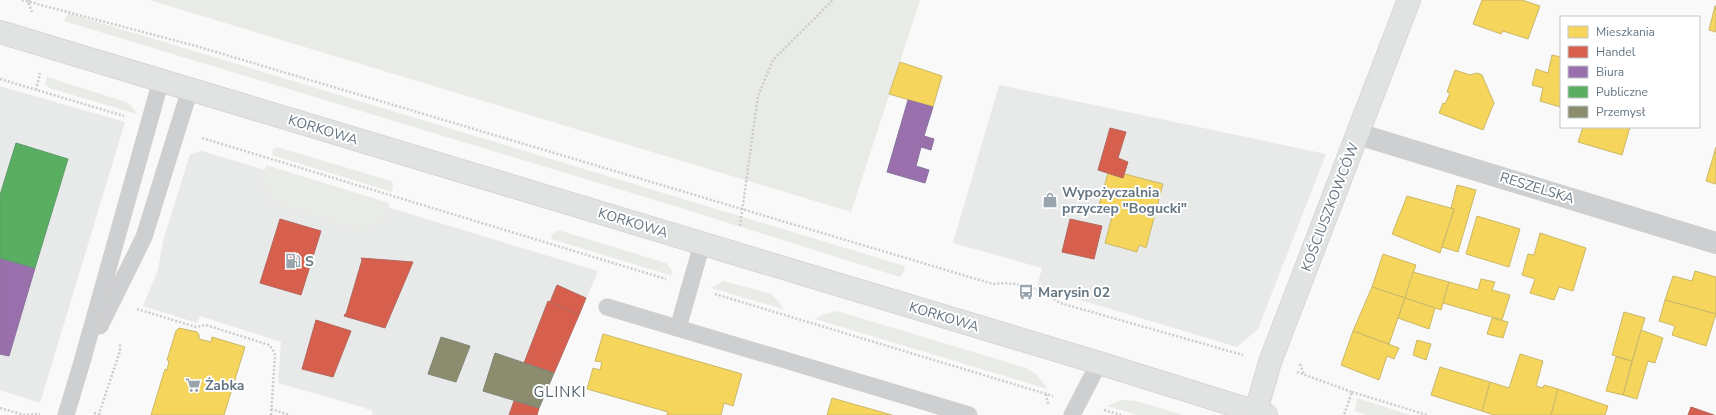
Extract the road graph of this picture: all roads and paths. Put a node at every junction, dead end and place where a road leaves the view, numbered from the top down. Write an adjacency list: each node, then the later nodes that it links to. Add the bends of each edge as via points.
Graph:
1 (22, 0): 4 (path)
2 (833, 0): 12 (path, via 773,60 758,96)
3 (1409, 0): 11 (street, KOŚCIUSZKOWCÓW)
4 (29, 1): 12 (path, via 196,46)
5 (0, 32): 7 (street, KORKOWA)
6 (0, 79): 9 (path)
7 (160, 80): 8 (street, KORKOWA); 9 (lane)
8 (190, 89): 10 (lane); 14 (street, KORKOWA)
9 (148, 123): 20 (lane)
10 (177, 131): 16 (path); 20 (lane, via 144,237)
11 (1358, 134): 13 (street, RESZELSKA); 21 (street, KOŚCIUSZKOWCÓW)
12 (743, 210): 15 (path); 21 (path, via 993,284 1010,282 1043,291 1060,303)
13 (1716, 243)
14 (702, 244): 15 (street, KORKOWA); 16 (lane)
15 (736, 254): 22 (street, KORKOWA)
16 (690, 287): 19 (lane); 26 (path, via 1046,394)
17 (132, 307): 25 (path, via 196,327 206,325 269,345 275,355)
18 (607, 307): 19 (lane)
19 (678, 328): 32 (lane)
20 (82, 362): 29 (lane)
21 (1270, 362): 23 (path); 27 (street, KOŚCIUSZKOWCÓW)
22 (1099, 363): 26 (lane); 27 (street, KORKOWA)
23 (1352, 392): 34 (path); 35 (path)
24 (0, 408): 28 (path)
25 (272, 409): 30 (path); 31 (path)
26 (1075, 409): 33 (path)
27 (1260, 414)
28 (24, 415)
29 (66, 415)
30 (271, 415)
31 (289, 415)
32 (969, 415)
33 (1120, 415)
34 (1344, 415)
35 (1427, 415)

